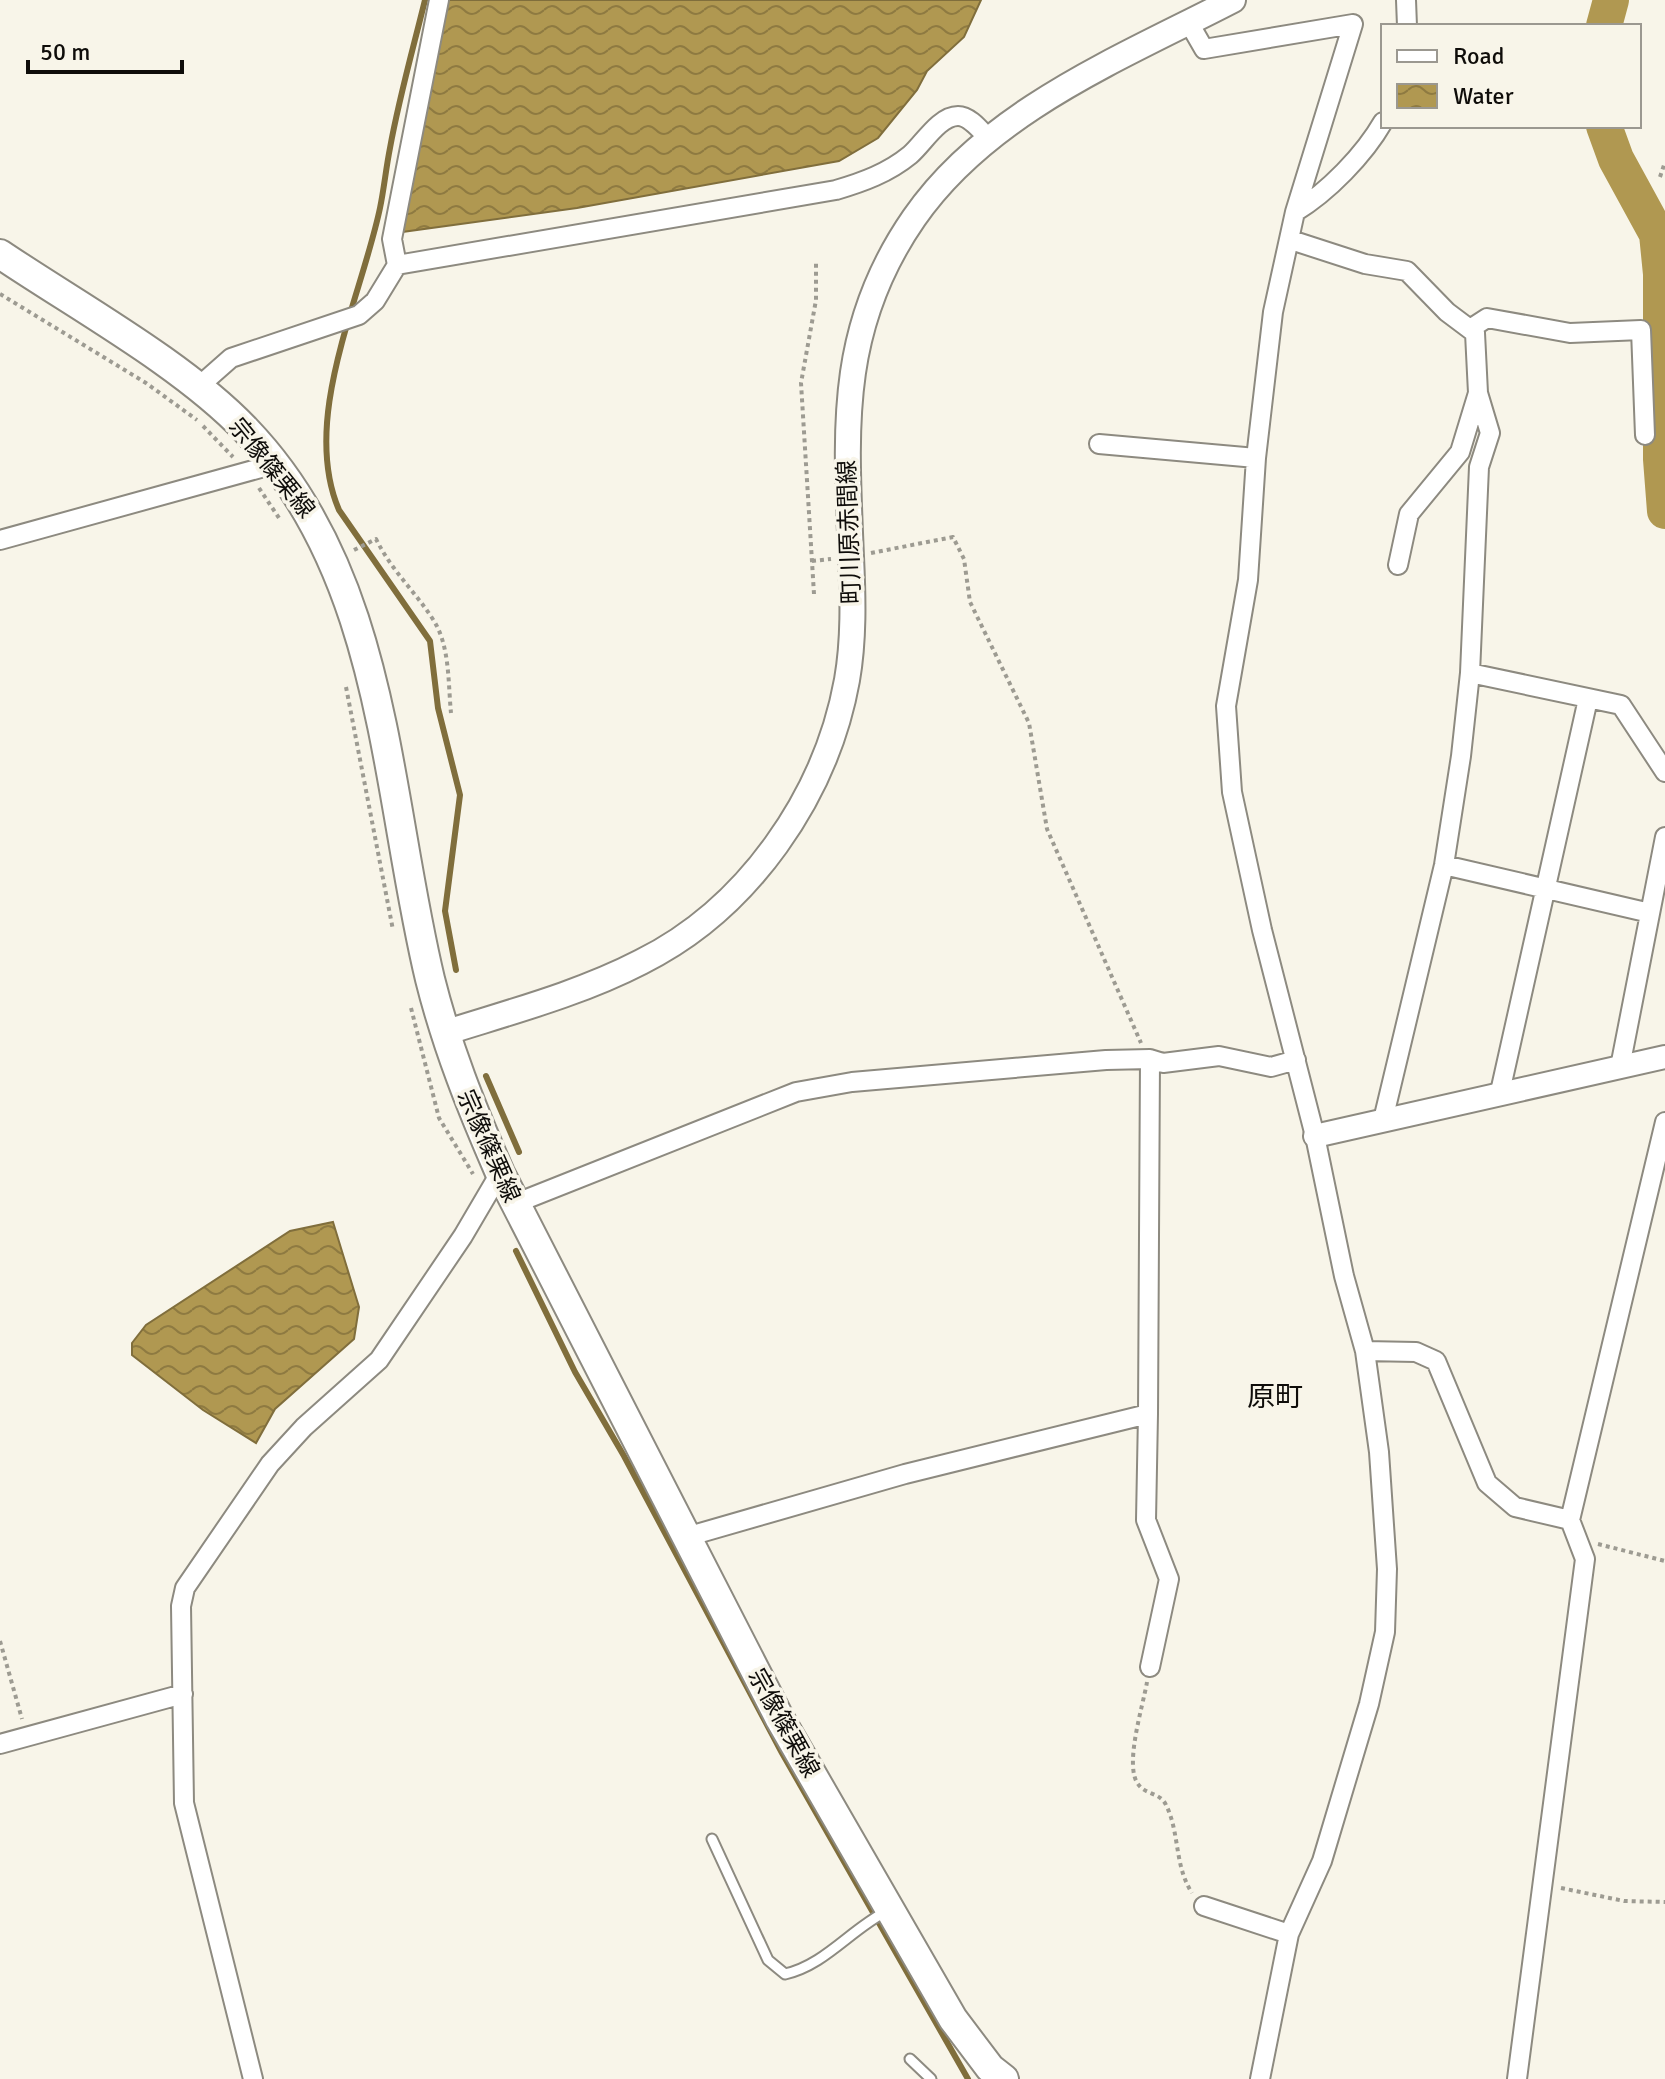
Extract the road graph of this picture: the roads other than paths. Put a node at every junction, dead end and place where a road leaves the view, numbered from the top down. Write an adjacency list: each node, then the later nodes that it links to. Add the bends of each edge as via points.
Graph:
1 (439, 0): 11 (street, via 392,239)
2 (1233, 0): 4 (main road, 町川原赤間線)
3 (1406, 0): 5 (street)
4 (1189, 23): 7 (main road, 町川原赤間線, via 1057,93); 8 (street, via 1204,49 1353,24)
5 (1407, 24)
6 (1381, 125): 8 (street, via 1314,201)
7 (988, 138): 11 (street, via 957,116 874,178 836,190); 28 (main road, 町川原赤間線, via 914,218 870,302 848,389 847,681 833,730 785,833 708,918 641,962)
8 (1295, 212): 9 (street)
9 (1291, 240): 12 (street, via 1365,264 1407,271); 17 (street, via 1273,312)
10 (0, 254): 13 (main road, 宗像篠栗線)
11 (397, 265): 13 (street, via 375,301 359,315 231,358)
12 (1470, 329): 14 (street, via 1475,333); 15 (street, via 1487,318 1570,333 1641,330)
13 (197, 388): 18 (main road, 宗像篠栗線, via 247,431)
14 (1478, 393): 20 (street, via 1460,452 1409,514); 21 (street, via 1490,433 1479,467)
15 (1645, 435)
16 (1099, 444): 17 (street)
17 (1256, 458): 31 (street, via 1248,580 1226,706 1239,822)
18 (275, 464): 19 (street); 28 (main road, 宗像篠栗線, via 318,525 345,585)
19 (0, 540)
20 (1398, 565)
21 (1470, 673): 22 (street); 25 (street)
22 (1588, 699): 23 (street, via 1621,705); 26 (street)
23 (1665, 772)
24 (1665, 837): 27 (street)
25 (1444, 865): 26 (street); 34 (street)
26 (1547, 889): 27 (street); 33 (street)
27 (1650, 913): 32 (street)
28 (444, 1033): 37 (main road, 宗像篠栗線)
29 (1665, 1057): 32 (street)
30 (1150, 1059): 31 (street, via 1163,1063 1219,1056 1271,1067); 37 (street, via 852,1082 796,1092); 39 (street)
31 (1296, 1060): 36 (street)
32 (1620, 1067): 33 (street)
33 (1500, 1092): 34 (street)
34 (1383, 1120): 36 (street)
35 (1665, 1122): 40 (street)
36 (1315, 1136): 38 (street)
37 (501, 1190): 41 (main road, 宗像篠栗線); 43 (street, via 379,1360 270,1464 185,1588)
38 (1365, 1351): 40 (street, via 1416,1352 1436,1361 1487,1483 1515,1507); 48 (street, via 1381,1481 1385,1632 1322,1861)
39 (1148, 1414): 41 (street, via 905,1474); 42 (street, via 1146,1520 1169,1579)
40 (1570, 1520): 54 (street, via 1585,1559)
41 (686, 1537): 47 (main road, 宗像篠栗線, via 780,1719)
42 (1150, 1667)
43 (183, 1694): 44 (street); 50 (street, via 184,1803)
44 (0, 1744)
45 (712, 1839): 47 (lane, via 768,1960 785,1974 817,1963 860,1924)
46 (1204, 1906): 48 (street)
47 (890, 1910): 52 (main road, 宗像篠栗線, via 953,2019)
48 (1289, 1934): 53 (street)
49 (910, 2059): 51 (lane)
50 (253, 2079)
51 (931, 2079)
52 (1004, 2079)
53 (1260, 2079)
54 (1517, 2079)

